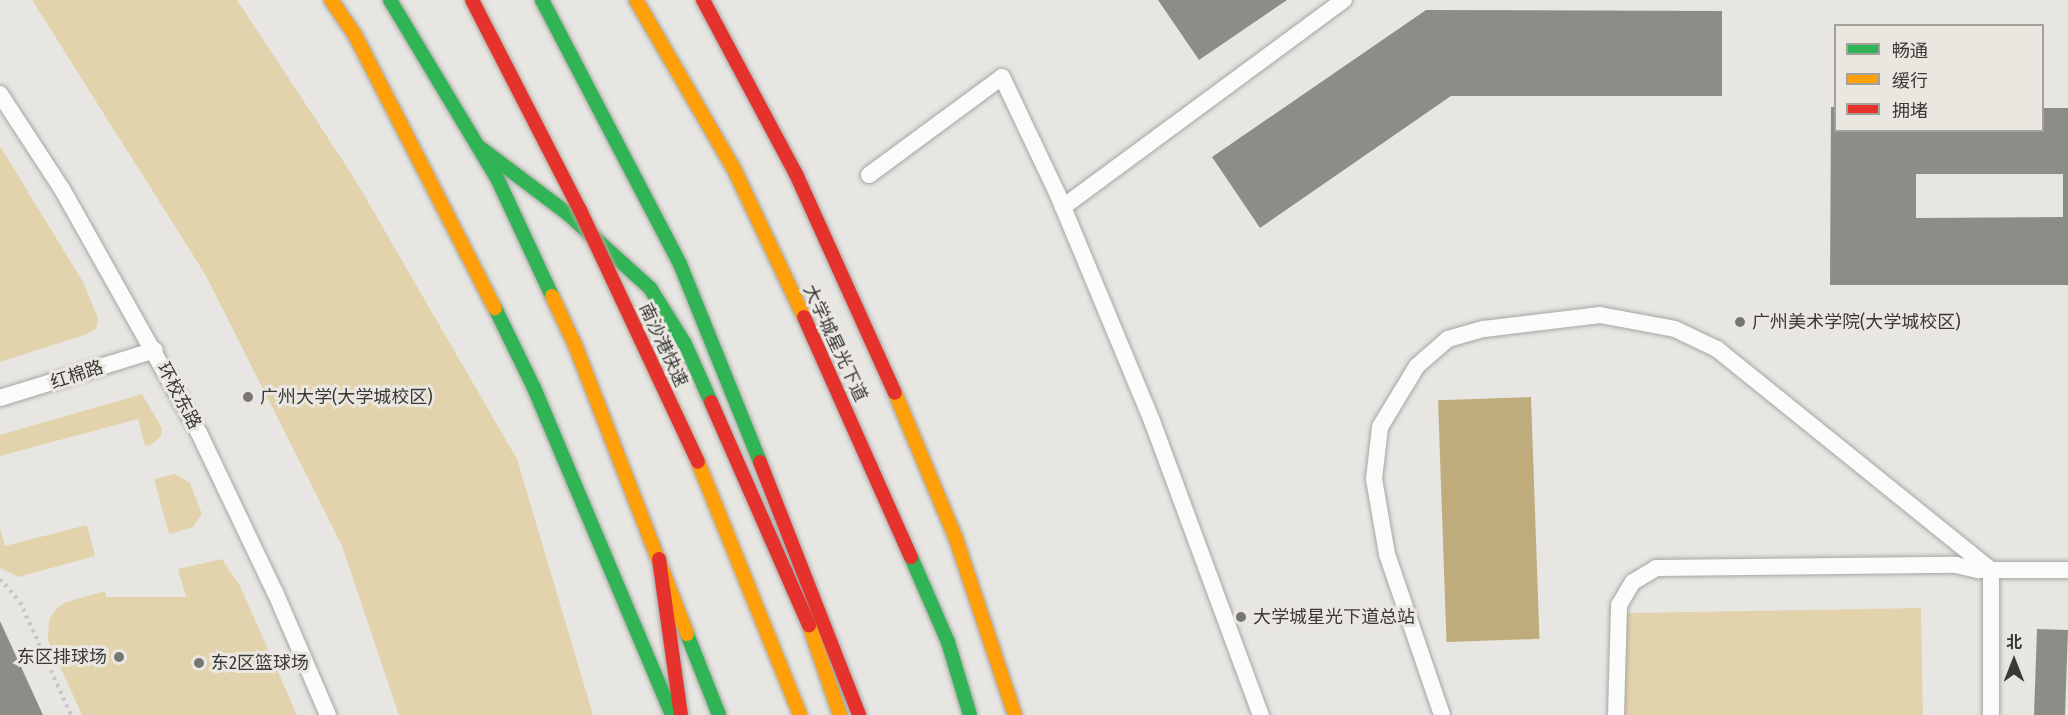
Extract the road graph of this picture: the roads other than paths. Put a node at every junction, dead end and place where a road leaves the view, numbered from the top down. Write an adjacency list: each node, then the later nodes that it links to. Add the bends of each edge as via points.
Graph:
1 (331, 0): 18 (main road, via 355,35 534,388)
2 (390, 0): 9 (main road)
3 (472, 0): 21 (main road, 南沙港快速, bridge, via 580,210 709,486)
4 (542, 0): 23 (main road, via 680,264 817,601)
5 (636, 0): 24 (main road, 大学城星光下道, via 733,167 810,329 948,642)
6 (703, 0): 25 (main road, via 796,174 913,433 956,539)
7 (1344, 0): 11 (lane)
8 (0, 94): 12 (lane, 环校东路, via 62,189)
9 (478, 146): 14 (main road, via 575,345); 22 (main road, via 567,213 650,288 685,344 774,539 824,663)
10 (869, 175): 11 (lane, via 1002,76)
11 (1063, 207): 26 (lane, via 1152,421)
12 (155, 350): 13 (lane, 红棉路); 17 (lane, 环校东路, via 231,499)
13 (0, 398)
14 (658, 559): 19 (main road); 20 (main road)
15 (1991, 570): 16 (lane); 27 (lane, via 1733,360 1699,339 1650,322 1600,315 1462,334 1436,346 1417,366 1386,414 1374,454 1374,479 1390,564); 28 (lane, via 1956,565 1656,568 1633,582 1619,605); 29 (lane)
16 (2068, 570)
17 (328, 715)
18 (672, 715)
19 (681, 715)
20 (719, 715)
21 (800, 715)
22 (840, 715)
23 (859, 715)
24 (970, 715)
25 (1015, 715)
26 (1261, 715)
27 (1442, 715)
28 (1616, 715)
29 (1991, 715)

